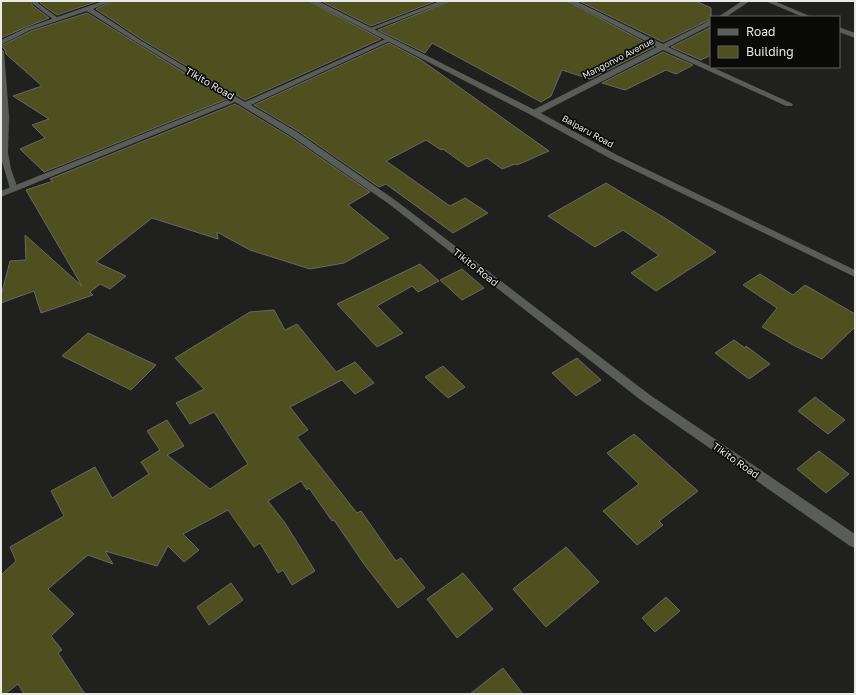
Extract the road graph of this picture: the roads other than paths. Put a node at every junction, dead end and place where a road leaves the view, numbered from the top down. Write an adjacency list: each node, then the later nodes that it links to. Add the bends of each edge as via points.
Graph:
1 (36, 1): 11 (lane, via 35,4)
2 (109, 1): 8 (street)
3 (313, 1): 13 (street, Baiparu Road)
4 (446, 1): 13 (street)
5 (571, 1): 18 (street)
6 (747, 1): 9 (street)
7 (768, 1): 10 (street)
8 (87, 8): 11 (street); 20 (street, Tikito Road)
9 (723, 16)
10 (806, 16)
11 (56, 20): 17 (street, via 28,29)
12 (710, 23): 18 (street, Mangonvo Avenue)
13 (371, 29): 16 (street, Baiparu Road)
14 (840, 29): 15 (street)
15 (855, 36)
16 (390, 39): 21 (street); 23 (street, Baiparu Road)
17 (1, 43)
18 (663, 47): 22 (street); 23 (street, Mangonvo Avenue)
19 (1, 51): 24 (lane, via 5,116 4,153)
20 (236, 99): 21 (street, Tikito Road); 24 (street)
21 (246, 104): 27 (street, Tikito Road, via 392,202 646,398)
22 (788, 104)
23 (534, 113): 26 (street, Baiparu Road, via 614,157)
24 (14, 189): 25 (street)
25 (1, 194)
26 (855, 274)
27 (855, 542)

